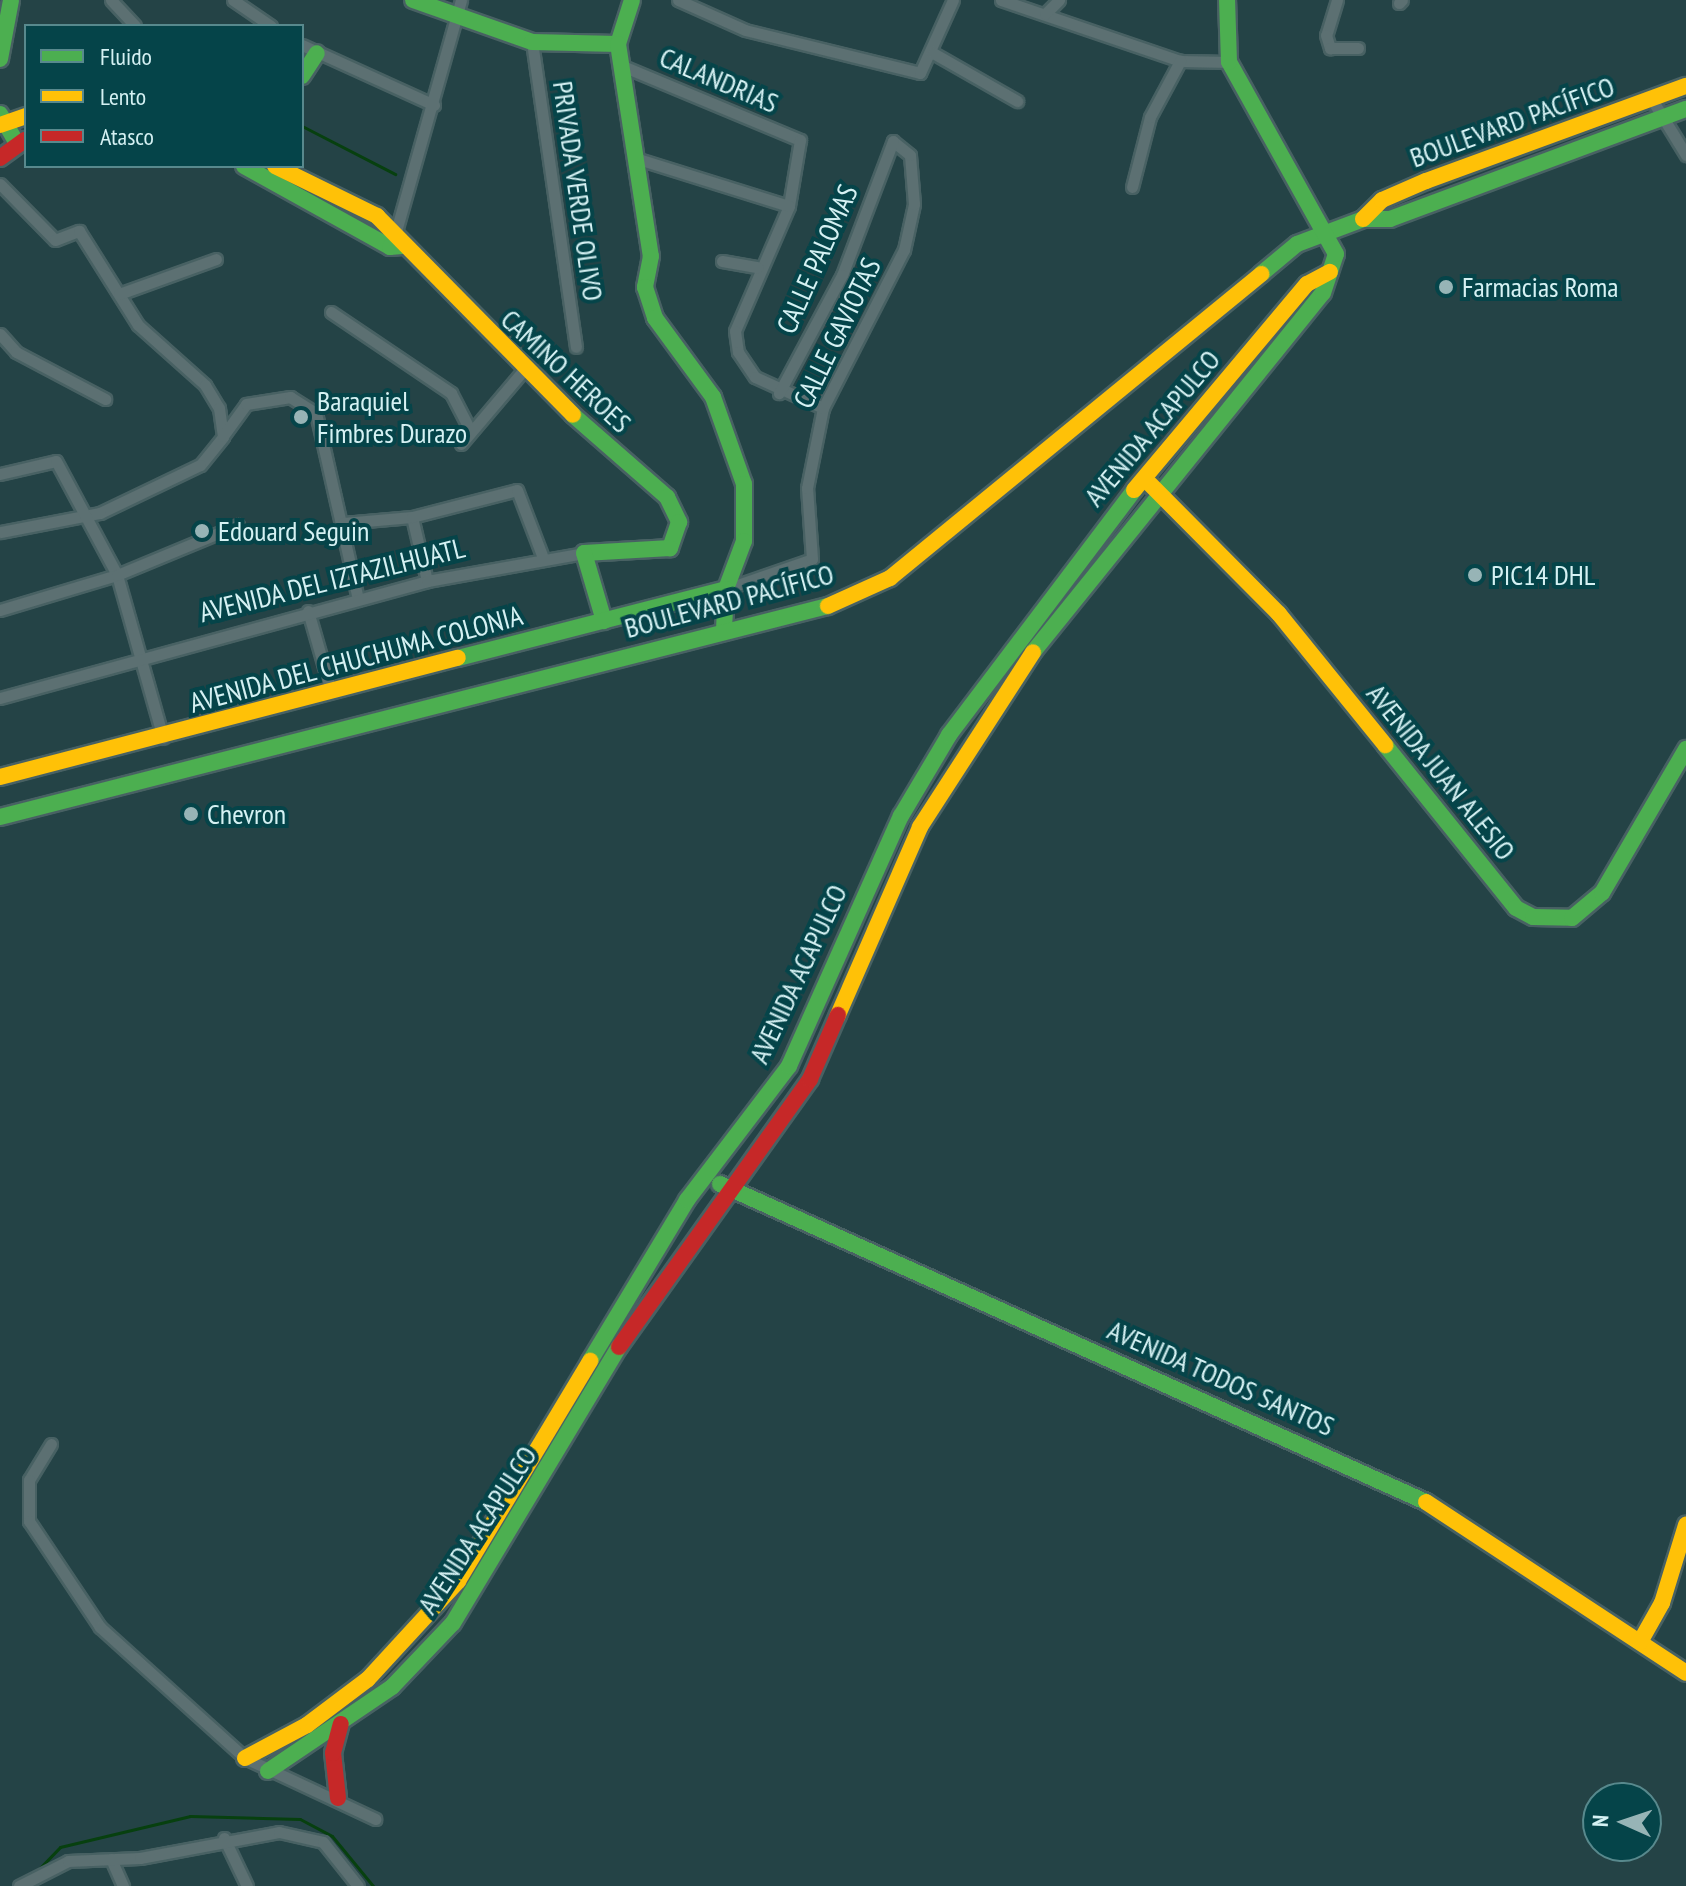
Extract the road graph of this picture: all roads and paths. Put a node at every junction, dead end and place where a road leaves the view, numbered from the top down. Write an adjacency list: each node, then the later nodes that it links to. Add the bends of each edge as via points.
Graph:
1 (11, 0): 22 (main road)
2 (111, 0): 15 (street)
3 (233, 0): 16 (street)
4 (413, 0): 14 (main road)
5 (461, 0): 14 (street)
6 (632, 0): 18 (main road)
7 (678, 0): 21 (street, via 745,30 920,73)
8 (953, 0): 21 (street)
9 (1001, 0): 13 (street)
10 (1059, 0): 13 (street)
11 (1227, 0): 24 (main road)
12 (1337, 0): 19 (street, via 1326,35 1330,48)
13 (1045, 14): 23 (street)
14 (456, 20): 17 (main road); 29 (street)
15 (133, 24)
16 (268, 24)
17 (532, 42): 18 (main road); 54 (street, PRIVADA VERDE OLIVO)
18 (618, 44): 25 (main road)
19 (1358, 48)
20 (309, 49): 29 (street)
21 (933, 53): 28 (street)
22 (0, 59)
23 (1180, 61): 24 (street); 42 (street, via 1150,117)
24 (1229, 62): 45 (main road)
25 (620, 65): 38 (main road); 43 (street, CALANDRIAS, via 800,140)
26 (1686, 86): 27 (main road, BOULEVARD PACÍFICO)
27 (1651, 98): 32 (street); 44 (main road, BOULEVARD PACÍFICO, via 1415,185 1382,200)
28 (1017, 101)
29 (434, 105): 46 (street)
30 (1686, 109): 32 (main road, BOULEVARD PACÍFICO)
31 (24, 116): 33 (main road)
32 (1660, 117): 36 (street); 44 (main road, BOULEVARD PACÍFICO, via 1390,219)
33 (1, 121): 35 (main road)
34 (893, 141): 56 (street, CALLE PALOMAS, via 842,275); 58 (street, CALLE GAVIOTAS, via 910,155 914,204 904,250)
35 (21, 142): 37 (main road)
36 (1686, 155)
37 (0, 158)
38 (635, 158): 43 (street); 75 (main road, via 651,256 645,287 655,318 713,397 744,484 744,541)
39 (248, 168): 46 (main road)
40 (278, 168): 46 (main road)
41 (0, 184): 51 (street, via 55,240 79,231)
42 (1132, 187)
43 (789, 206): 49 (street)
44 (1363, 219): 45 (main road, BOULEVARD PACÍFICO)
45 (1327, 231): 50 (main road, via 1336,259); 80 (main road, BOULEVARD PACÍFICO, via 1297,244 890,578 834,605)
46 (397, 242): 55 (main road, CAMINO HEROES)
47 (216, 259): 51 (street)
48 (722, 261): 49 (street)
49 (757, 267): 56 (street, via 735,331 738,352)
50 (1330, 272): 63 (main road, AVENIDA ACAPULCO, via 1307,284); 64 (main road, AVENIDA ACAPULCO, via 1323,293)
51 (119, 294): 60 (street, via 138,325 205,385 219,408)
52 (331, 312): 59 (street, via 451,393)
53 (0, 334): 57 (street, via 16,352)
54 (576, 347)
55 (523, 371): 59 (street); 70 (main road, CAMINO HEROES, via 667,497)
56 (779, 393): 58 (street)
57 (105, 399)
58 (823, 408): 75 (street, CALLE GAVIOTAS, via 807,488 812,559)
59 (470, 430): 61 (street)
60 (223, 437): 65 (street, via 200,465 100,513); 67 (street, via 246,404 290,397 305,402 316,413)
61 (461, 444)
62 (0, 474): 65 (street, via 56,461)
63 (1143, 478): 64 (main road, AVENIDA JUAN ALESIO); 88 (main road, AVENIDA ACAPULCO, via 949,735 901,816 789,1066)
64 (1156, 491): 85 (main road, AVENIDA JUAN ALESIO, via 1279,614 1516,908 1533,917 1572,918 1602,893); 89 (main road, AVENIDA ACAPULCO, via 1061,611 964,755 920,827 810,1079)
65 (84, 514): 69 (street); 73 (street)
66 (412, 517): 67 (street); 72 (street, via 517,490); 74 (street)
67 (343, 523): 76 (street)
68 (238, 525): 73 (street)
69 (0, 532)
70 (679, 539): 71 (main road, AVENIDA DEL IZTAZILHUATL, via 670,548)
71 (584, 553): 72 (street, AVENIDA DEL IZTAZILHUATL); 79 (main road)
72 (542, 555): 74 (street, AVENIDA DEL IZTAZILHUATL)
73 (117, 575): 77 (street); 81 (street)
74 (427, 581): 76 (street, AVENIDA DEL IZTAZILHUATL)
75 (726, 589): 79 (main road, AVENIDA DEL CHUCHUMA COLONIA); 80 (main road)
76 (358, 599): 78 (street, AVENIDA DEL IZTAZILHUATL)
77 (0, 610)
78 (308, 611): 81 (street, AVENIDA DEL IZTAZILHUATL); 82 (street)
79 (604, 621): 82 (main road, AVENIDA DEL CHUCHUMA COLONIA)
80 (724, 630): 87 (main road, BOULEVARD PACÍFICO)
81 (140, 658): 83 (street, AVENIDA DEL IZTAZILHUATL); 84 (street)
82 (331, 691): 84 (main road, AVENIDA DEL CHUCHUMA COLONIA)
83 (0, 698)
84 (163, 738): 86 (main road, AVENIDA DEL CHUCHUMA COLONIA)
85 (1686, 749)
86 (0, 777)
87 (0, 817)
88 (708, 1178): 89 (main road, AVENIDA TODOS SANTOS); 95 (main road, AVENIDA ACAPULCO, via 609,1323 433,1613 368,1679 307,1725)
89 (728, 1188): 92 (main road, AVENIDA TODOS SANTOS, via 1431,1504); 94 (main road, AVENIDA ACAPULCO, via 639,1313 453,1623 392,1687)
90 (51, 1444): 95 (street, via 29,1480 29,1521 52,1565 100,1627)
91 (1686, 1525): 92 (main road, via 1662,1603)
92 (1640, 1642): 93 (main road, AVENIDA TODOS SANTOS)
93 (1686, 1673)
94 (341, 1724): 96 (main road, AVENIDA ACAPULCO); 97 (main road, via 333,1753)
95 (245, 1758): 96 (street)
96 (268, 1771): 97 (street)
97 (338, 1798): 98 (street)
98 (375, 1819)
99 (224, 1838): 100 (street); 102 (street, via 310,1837); 104 (street)
100 (111, 1859): 101 (street, via 68,1861); 103 (street)
101 (22, 1885)
102 (357, 1885)
103 (123, 1886)
104 (247, 1886)

